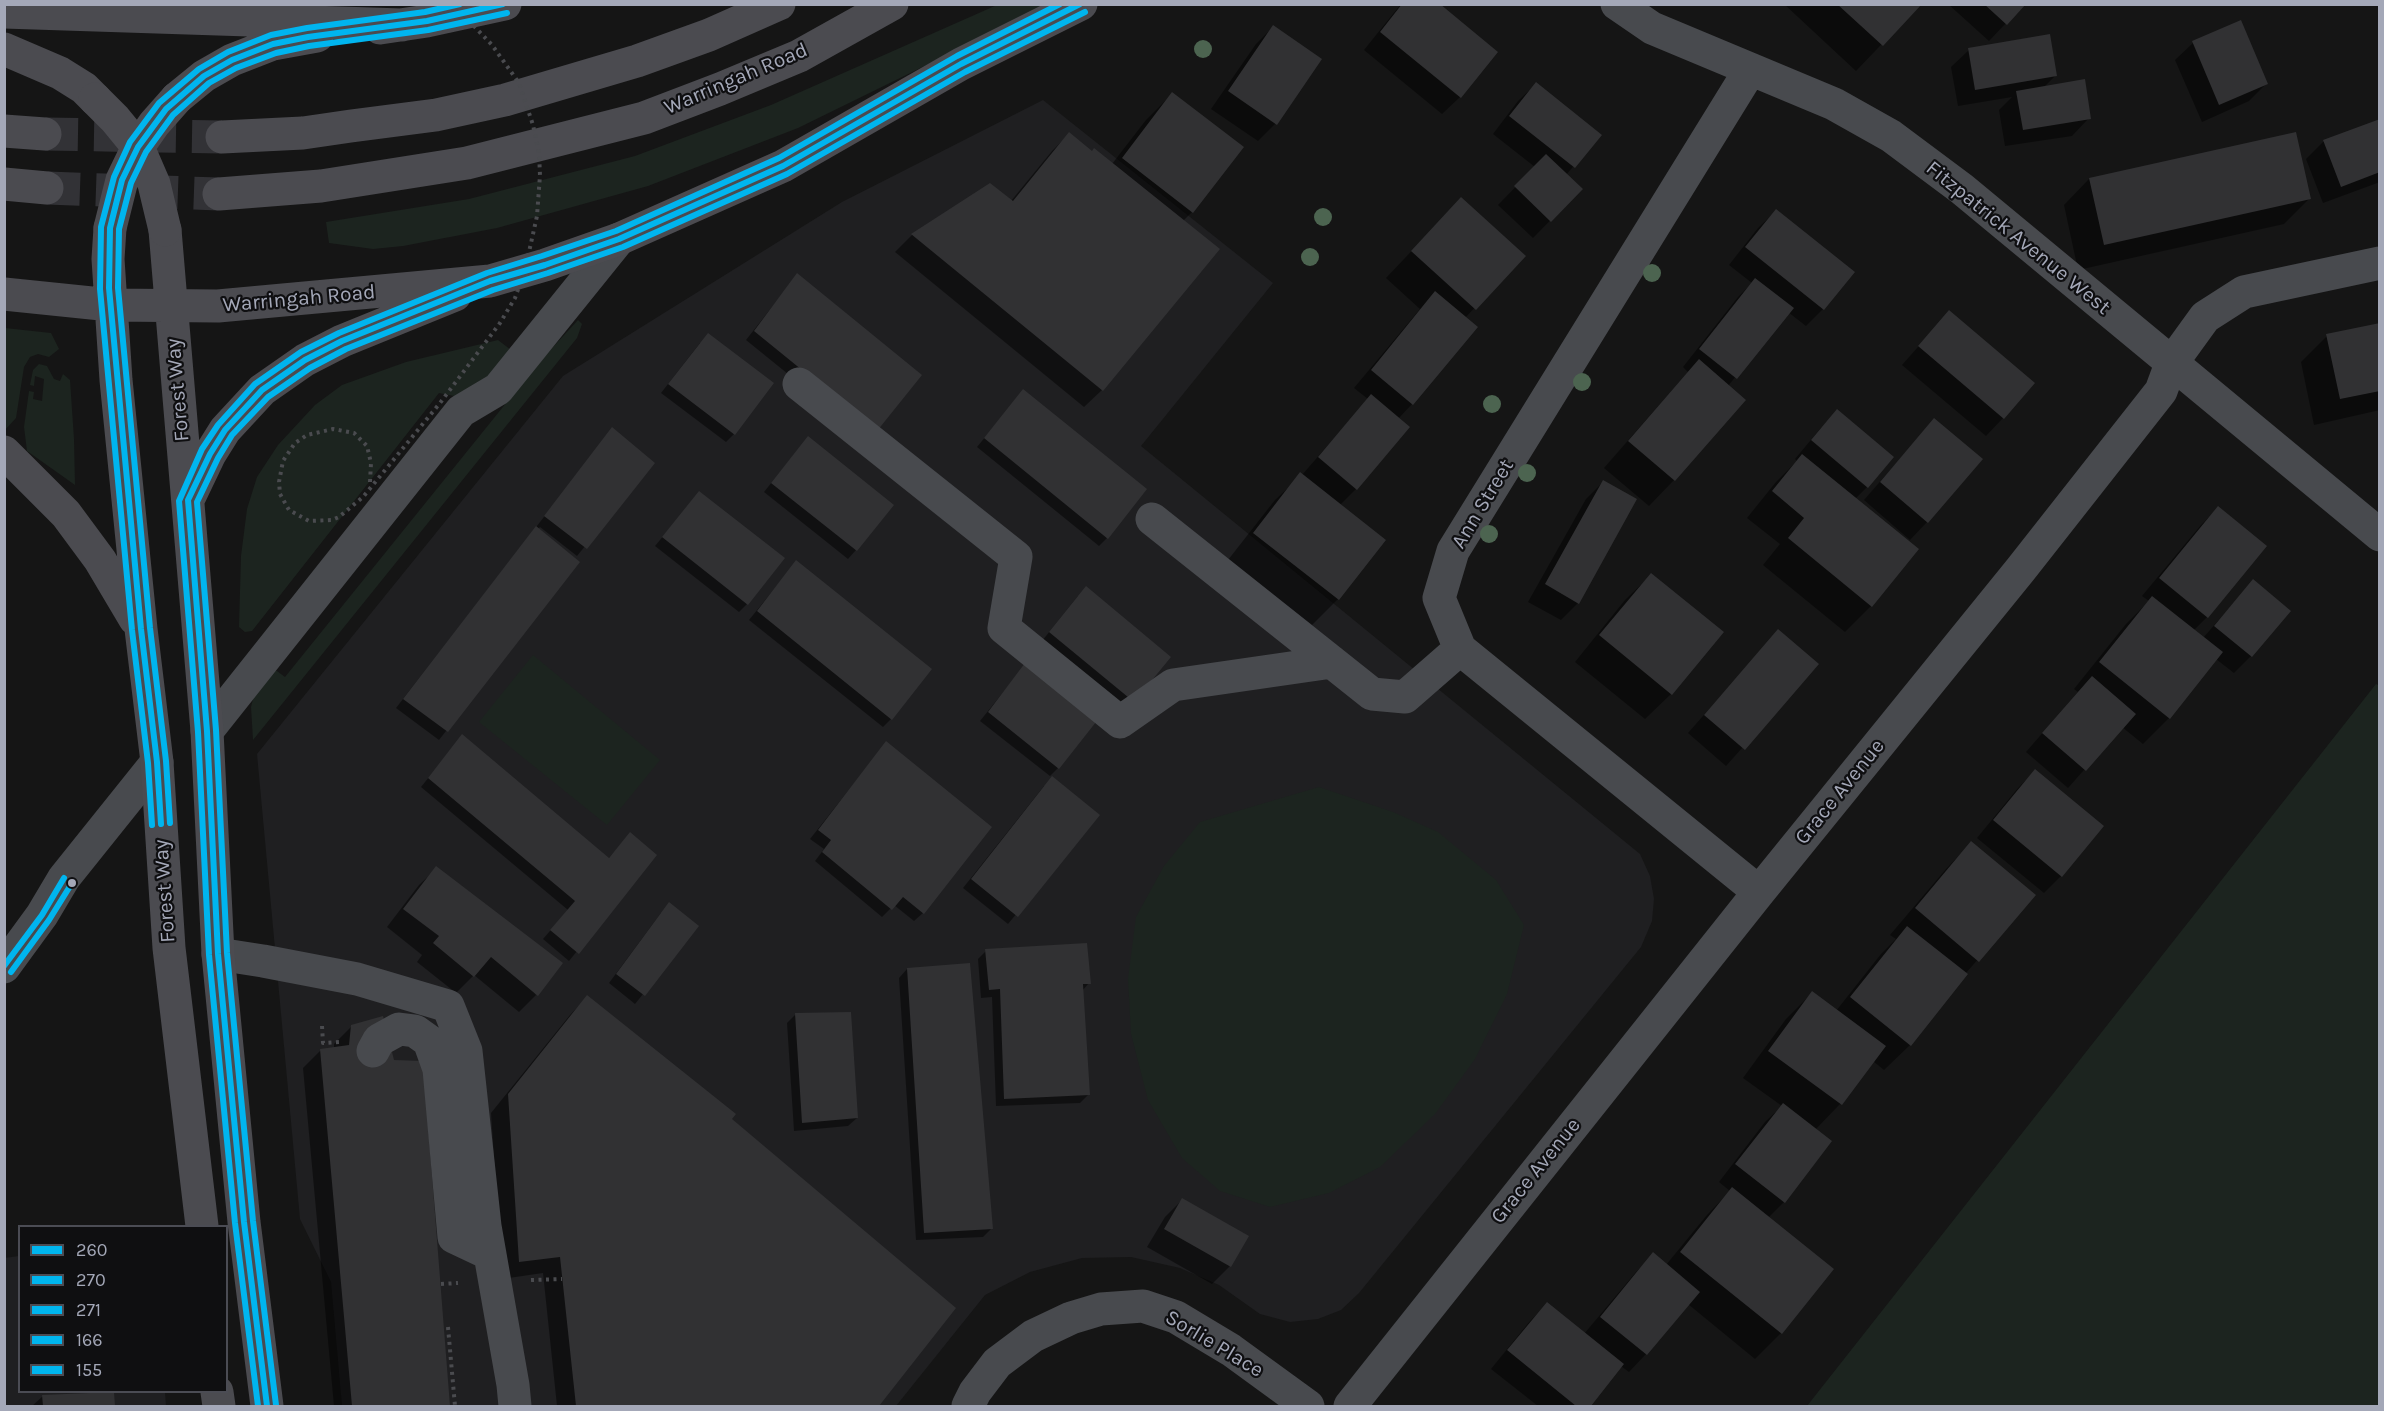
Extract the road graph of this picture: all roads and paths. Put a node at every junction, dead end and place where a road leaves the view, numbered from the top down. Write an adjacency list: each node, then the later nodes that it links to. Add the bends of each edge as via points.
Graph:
1 (447, 4): 27 (path, bridge, via 492,45 519,83 539,153 536,224 515,298 500,322 440,403 358,502 332,520 309,520 289,510 280,494 279,482 283,461 295,443 306,435 333,429 354,433 367,446)
2 (505, 4): 8 (main road)
3 (779, 4): 13 (main road, via 637,61 505,100 436,115 303,133)
4 (892, 4): 17 (main road, Warringah Road, via 799,56 644,117 467,164 321,186)
5 (1081, 4): 18 (main road, Warringah Road, via 961,64 783,166)
6 (1617, 4): 10 (street, Fitzpatrick Avenue West, via 1652,28)
7 (4, 12): 8 (main road)
8 (402, 25): 14 (main road, bridge, via 273,44 232,60 177,98)
9 (4, 49): 14 (main road, bridge, via 84,88)
10 (1750, 70): 24 (street, Fitzpatrick Avenue West, via 1834,104 1891,136 1962,189); 32 (street, Ann Street, via 1454,551 1439,598)
11 (4, 131): 12 (main road)
12 (45, 134)
13 (222, 137)
14 (138, 147): 22 (main road, bridge, via 122,180 110,228); 23 (main road, bridge, via 154,184 165,230)
15 (4, 184): 16 (main road)
16 (47, 188)
17 (219, 194)
18 (619, 239): 20 (main road, Warringah Road); 34 (street, via 498,389 461,411)
19 (2379, 263): 24 (street, Grace Avenue, via 2244,292 2205,317)
20 (490, 281): 23 (main road, Warringah Road, via 218,306); 28 (main road, via 342,341 304,360 262,390 225,430)
21 (4, 294): 22 (main road, Warringah Road)
22 (111, 305): 23 (main road, Warringah Road); 31 (main road, Forest Way)
23 (172, 306): 28 (main road, Forest Way)
24 (2171, 364): 30 (street, Fitzpatrick Avenue West); 36 (street, Grace Avenue, via 2161,391)
25 (799, 384): 33 (street, via 1016,557 1004,628 1120,722 1173,685)
26 (4, 452): 31 (main road, via 66,514 100,560)
27 (370, 482)
28 (188, 500): 34 (main road, Forest Way)
29 (1152, 519): 33 (street)
30 (2379, 535)
31 (141, 629): 35 (main road, Forest Way)
32 (1460, 649): 33 (street, via 1405,697 1371,694); 36 (street, Ann Street)
33 (1332, 662)
34 (207, 731): 37 (main road, Forest Way)
35 (157, 762): 38 (street, via 56,889); 41 (main road, Forest Way, via 169,948)
36 (1759, 892): 49 (street, Grace Avenue)
37 (218, 954): 42 (street, via 357,979 448,1006 466,1051); 44 (main road, Forest Way)
38 (4, 967)
39 (322, 1026): 40 (path, via 323,1043)
40 (361, 1046): 42 (street, via 399,1029 415,1031 429,1041 439,1069 454,1237)
41 (202, 1225)
42 (490, 1254): 46 (street)
43 (448, 1327): 45 (path)
44 (267, 1407)
45 (455, 1407)
46 (515, 1407)
47 (968, 1407): 48 (street, Sorlie Place, via 997,1363 1033,1336 1101,1308 1143,1306 1176,1317 1212,1339)
48 (1308, 1407)
49 (1350, 1407)

